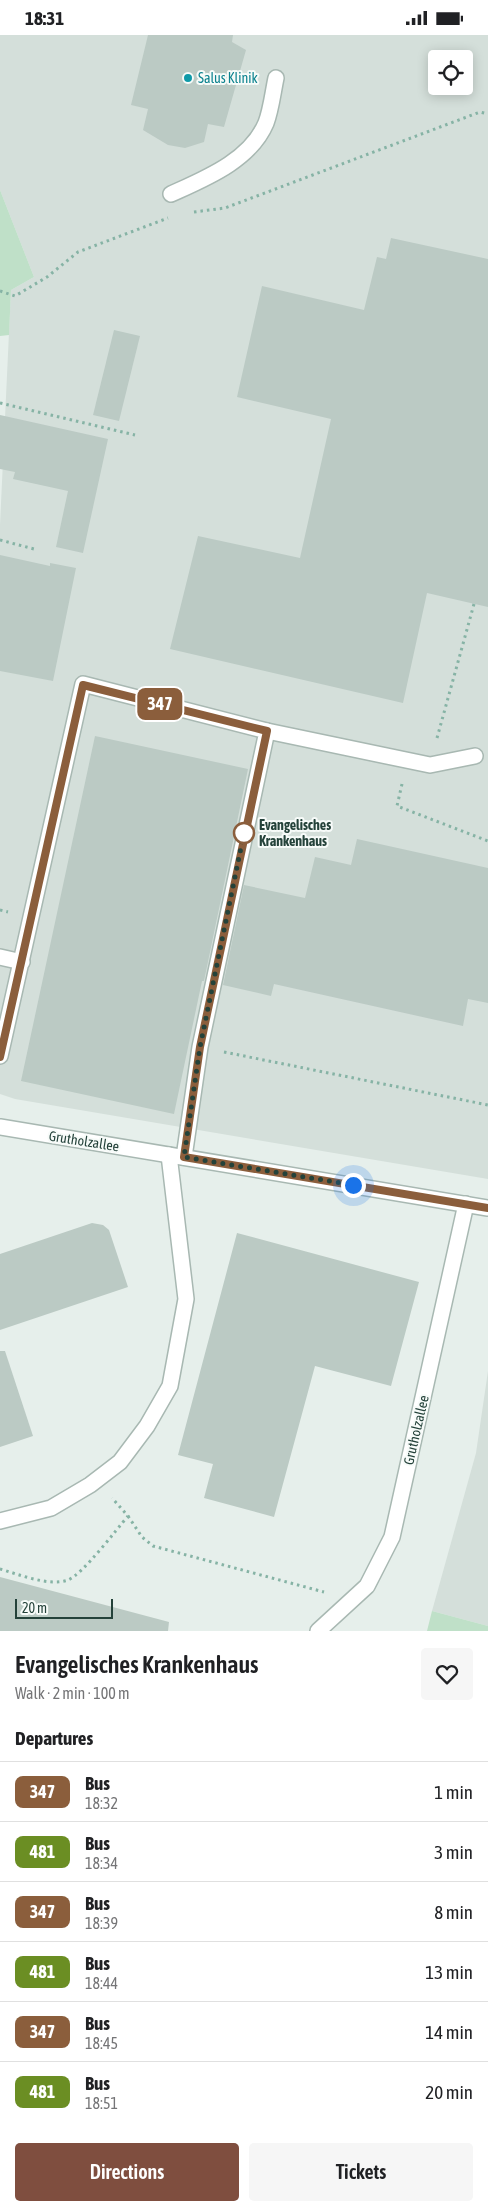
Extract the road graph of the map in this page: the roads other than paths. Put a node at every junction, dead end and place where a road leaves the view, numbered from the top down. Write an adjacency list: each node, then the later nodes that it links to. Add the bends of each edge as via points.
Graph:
1 (276, 78): 2 (street, via 266,124 246,152 208,177)
2 (171, 194)
3 (267, 731): 4 (street, via 430,765); 6 (street, via 83,685); 9 (street)
4 (475, 756)
5 (0, 957): 6 (street)
6 (22, 962): 7 (street)
7 (0, 1057)
8 (0, 1127): 9 (street, Grutholzallee)
9 (176, 1156): 10 (street, Grutholzallee); 12 (street, via 186,1299 170,1387 120,1462 96,1481 51,1508)
10 (466, 1204): 11 (street, Grutholzallee); 13 (street, Grutholzallee, via 392,1537 367,1586)
11 (488, 1208)
12 (0, 1521)
13 (318, 1631)

